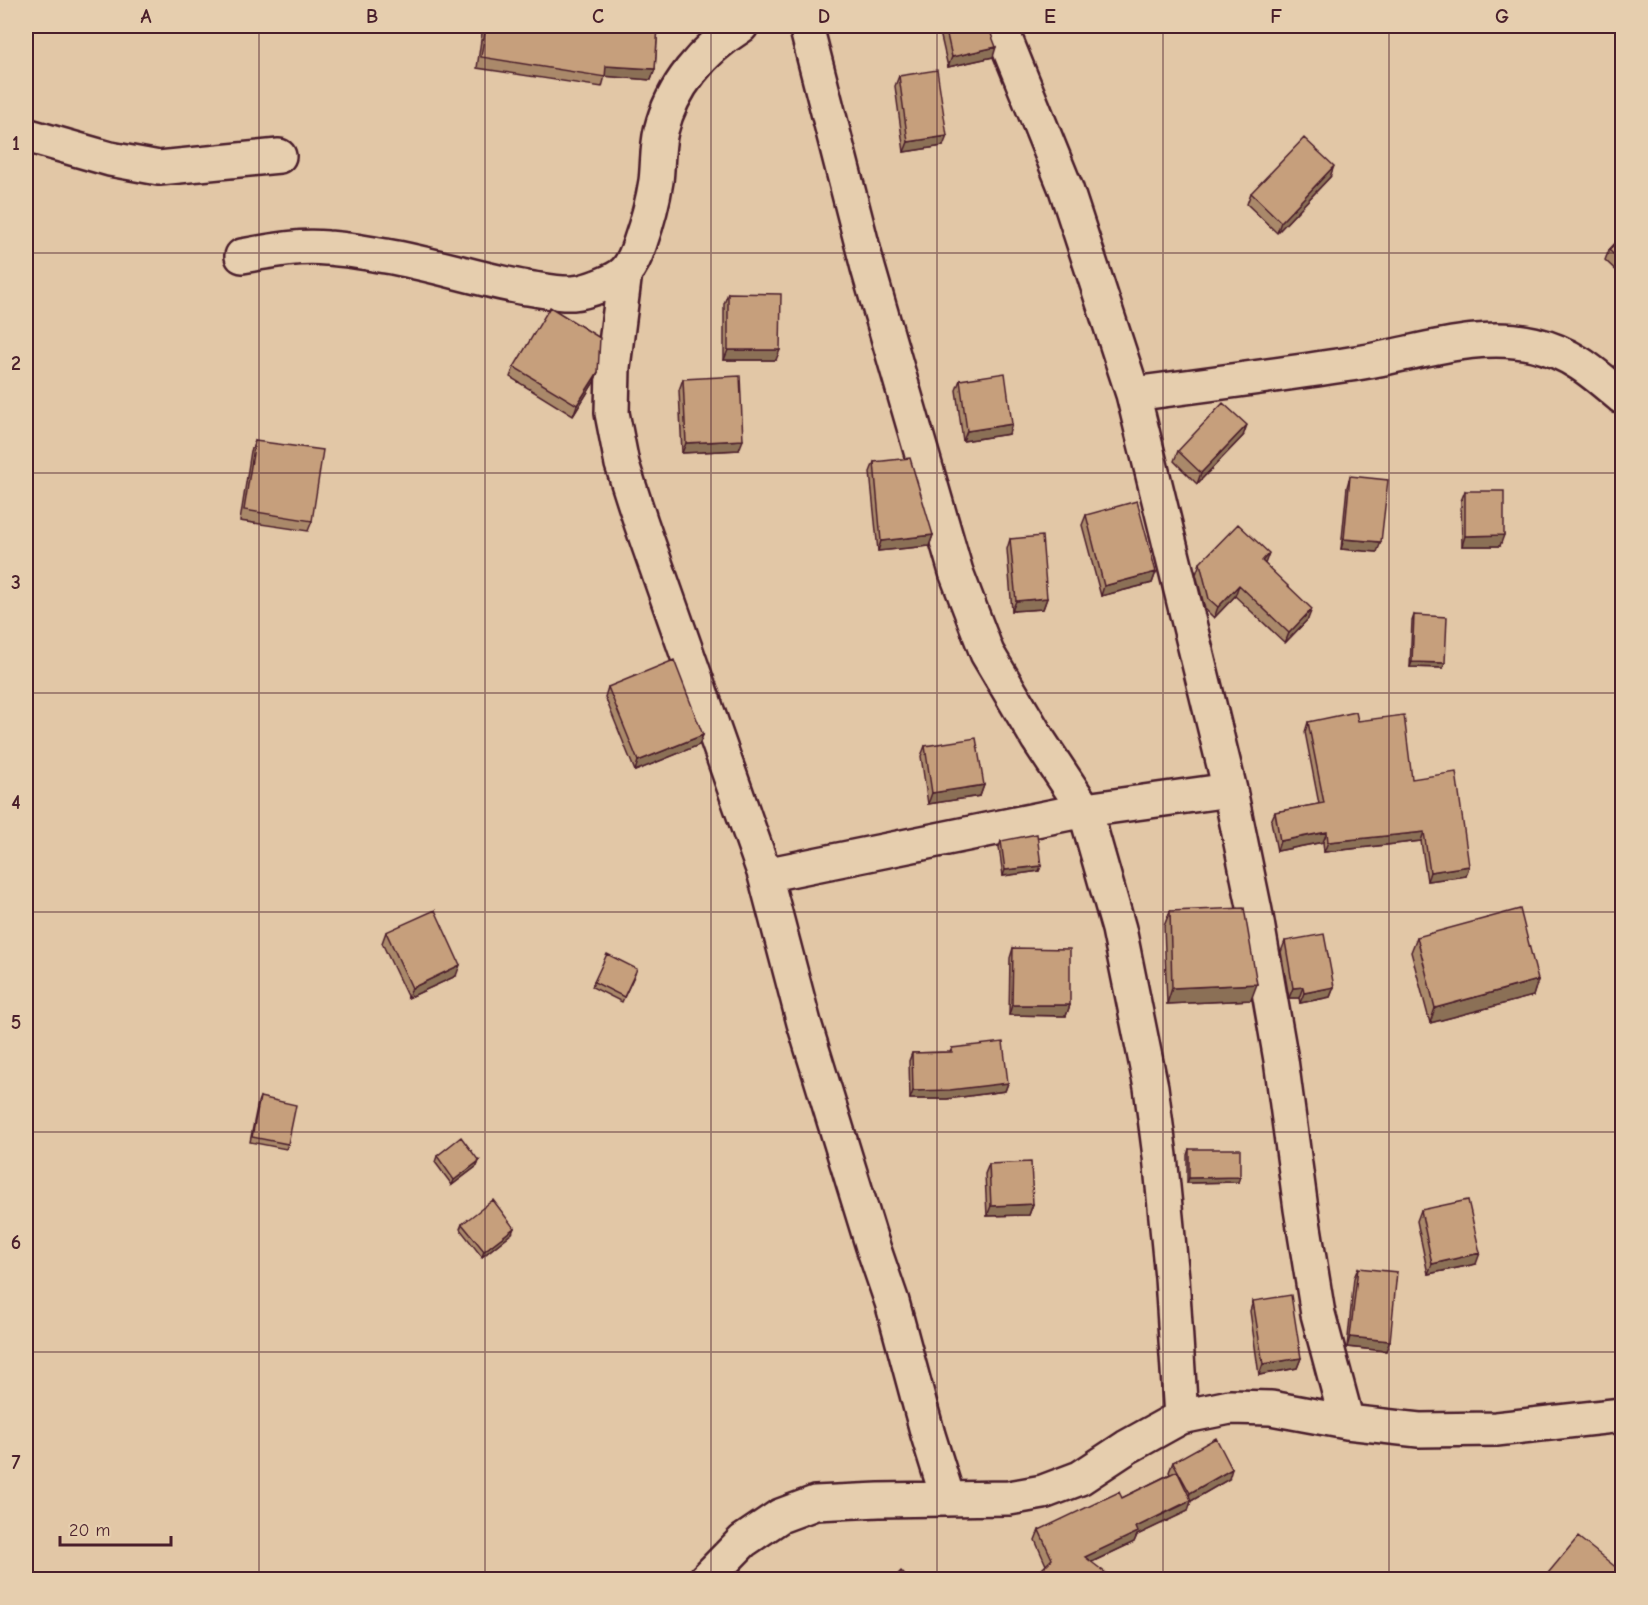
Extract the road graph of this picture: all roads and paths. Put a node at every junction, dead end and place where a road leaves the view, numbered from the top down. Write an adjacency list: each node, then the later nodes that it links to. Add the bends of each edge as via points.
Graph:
1 (741, 26): 7 (street, via 702,57 673,99 662,130 656,182 643,234)
2 (806, 26): 11 (street, via 868,268 956,572 987,653)
3 (1000, 26): 8 (street, via 1065,189)
4 (26, 135): 5 (street, via 110,159 159,168)
5 (279, 156)
6 (242, 256): 7 (street, via 288,248 326,247 388,256 494,282 573,293 595,288)
7 (625, 272): 12 (street, via 613,368 612,413 622,464)
8 (1133, 394): 9 (street, via 1273,376 1443,345 1505,339 1561,352 1583,364); 10 (street)
9 (1623, 397)
10 (1230, 790): 11 (street); 15 (street, via 1281,1060 1318,1314)
11 (1085, 810): 12 (street); 14 (street, via 1119,929 1151,1087 1170,1256)
12 (765, 875): 16 (street, via 804,1023 892,1302)
13 (1623, 1415): 15 (street, via 1496,1429 1419,1430)
14 (1181, 1417): 15 (street, via 1230,1407 1271,1408); 16 (street, via 1080,1478 1043,1492 1009,1498)
15 (1347, 1422)
16 (948, 1499): 17 (street, via 815,1503 761,1528)
17 (705, 1580)

